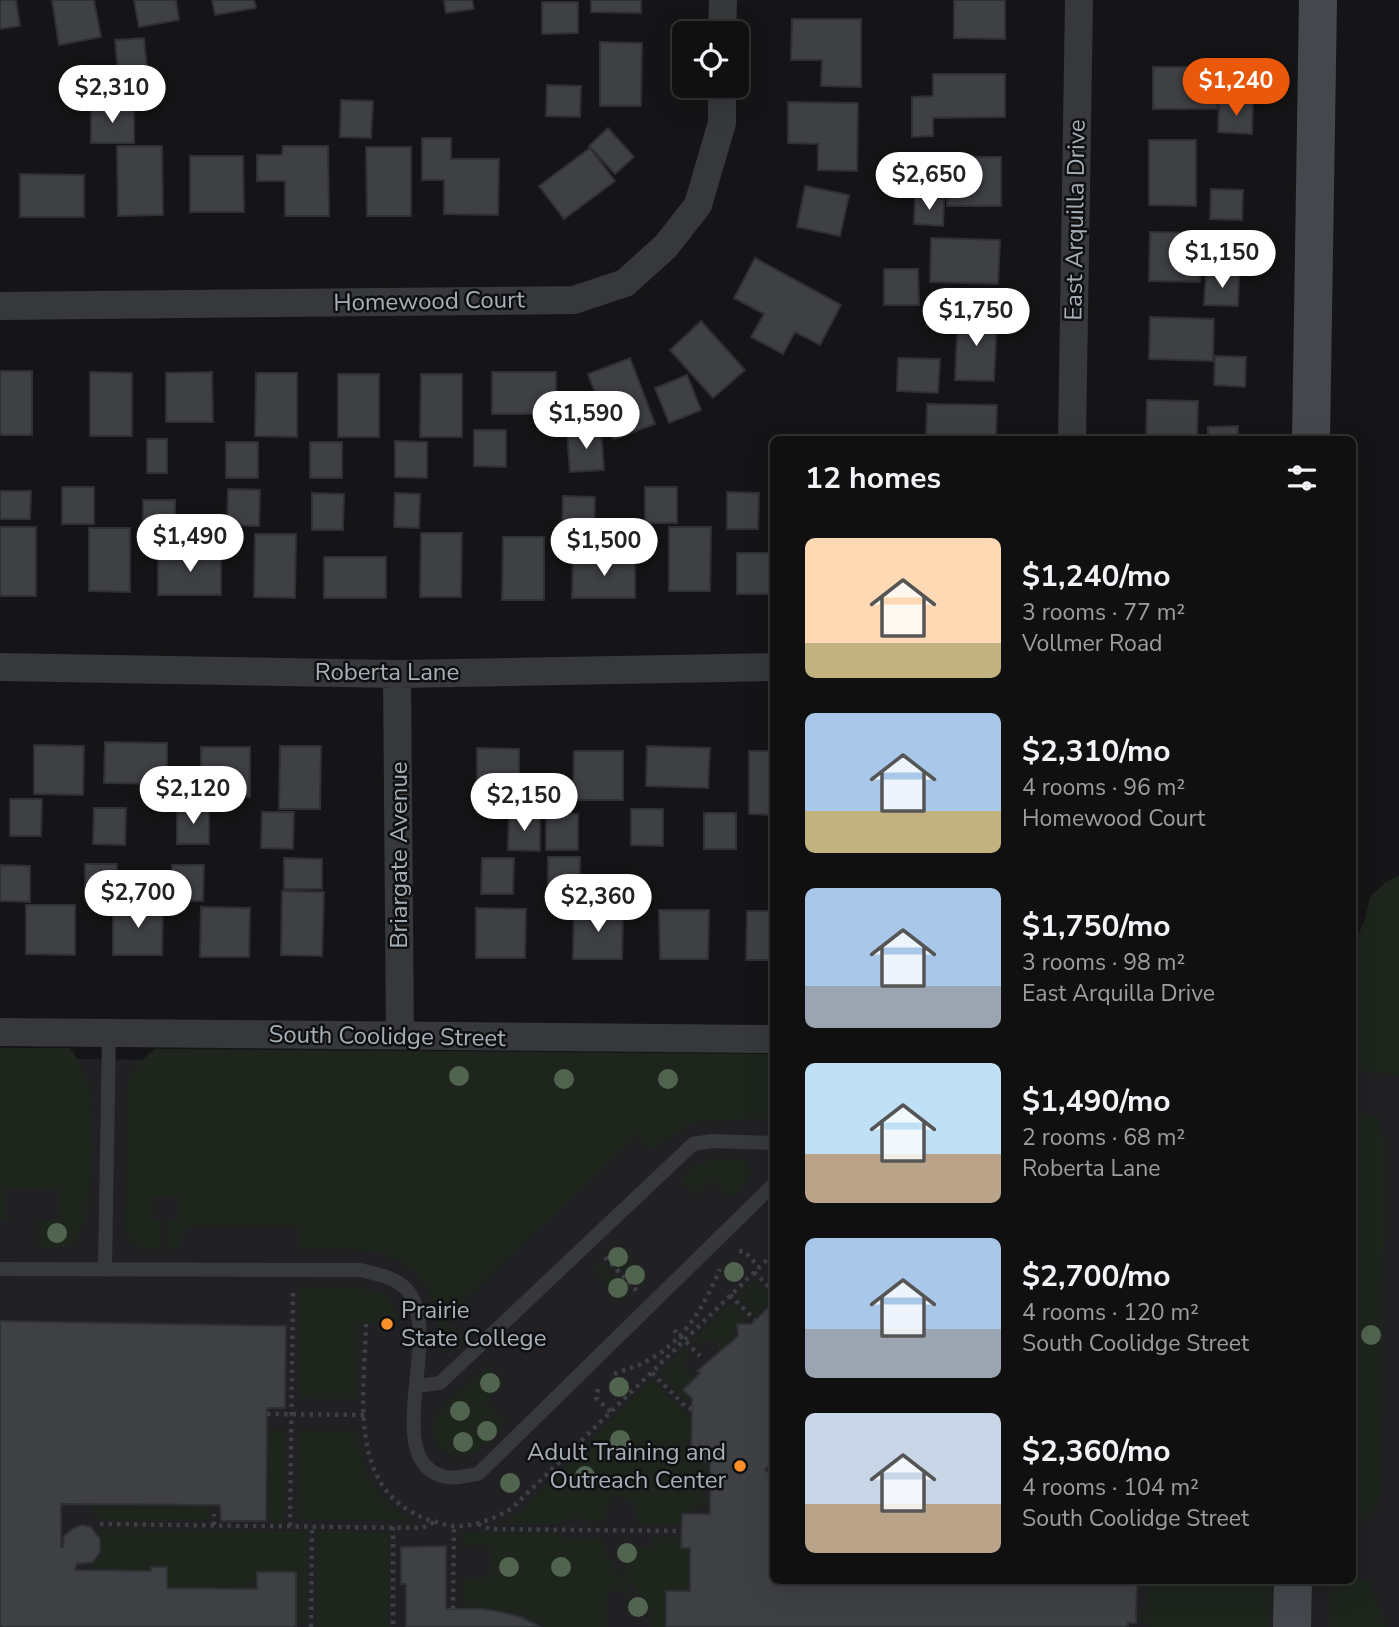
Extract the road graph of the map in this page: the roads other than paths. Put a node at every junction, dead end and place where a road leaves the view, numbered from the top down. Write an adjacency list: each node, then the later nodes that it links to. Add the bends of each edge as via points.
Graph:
1 (723, 0): 4 (street)
2 (1079, 0): 7 (street, East Arquilla Drive)
3 (1318, 0): 8 (main road)
4 (722, 21)
5 (722, 98): 6 (street, Homewood Court, via 722,123 698,205 666,246 625,284 574,300)
6 (0, 306)
7 (1072, 436)
8 (1311, 436)
9 (0, 667): 11 (street, Roberta Lane)
10 (770, 667): 11 (street, Roberta Lane)
11 (397, 674): 14 (street, Briargate Avenue)
12 (0, 1032): 13 (street, South Coolidge Street)
13 (108, 1033): 14 (street, South Coolidge Street); 19 (lane)
14 (400, 1036): 15 (street, South Coolidge Street)
15 (770, 1039)
16 (770, 1143): 20 (lane, via 693,1144 440,1382)
17 (770, 1188): 20 (lane, via 478,1474 449,1478 432,1473 419,1457 413,1431)
18 (0, 1269): 19 (lane)
19 (105, 1270): 20 (lane, via 360,1270 387,1277 408,1292 418,1317)
20 (416, 1386)
21 (1293, 1584): 22 (main road)
22 (1292, 1627)

